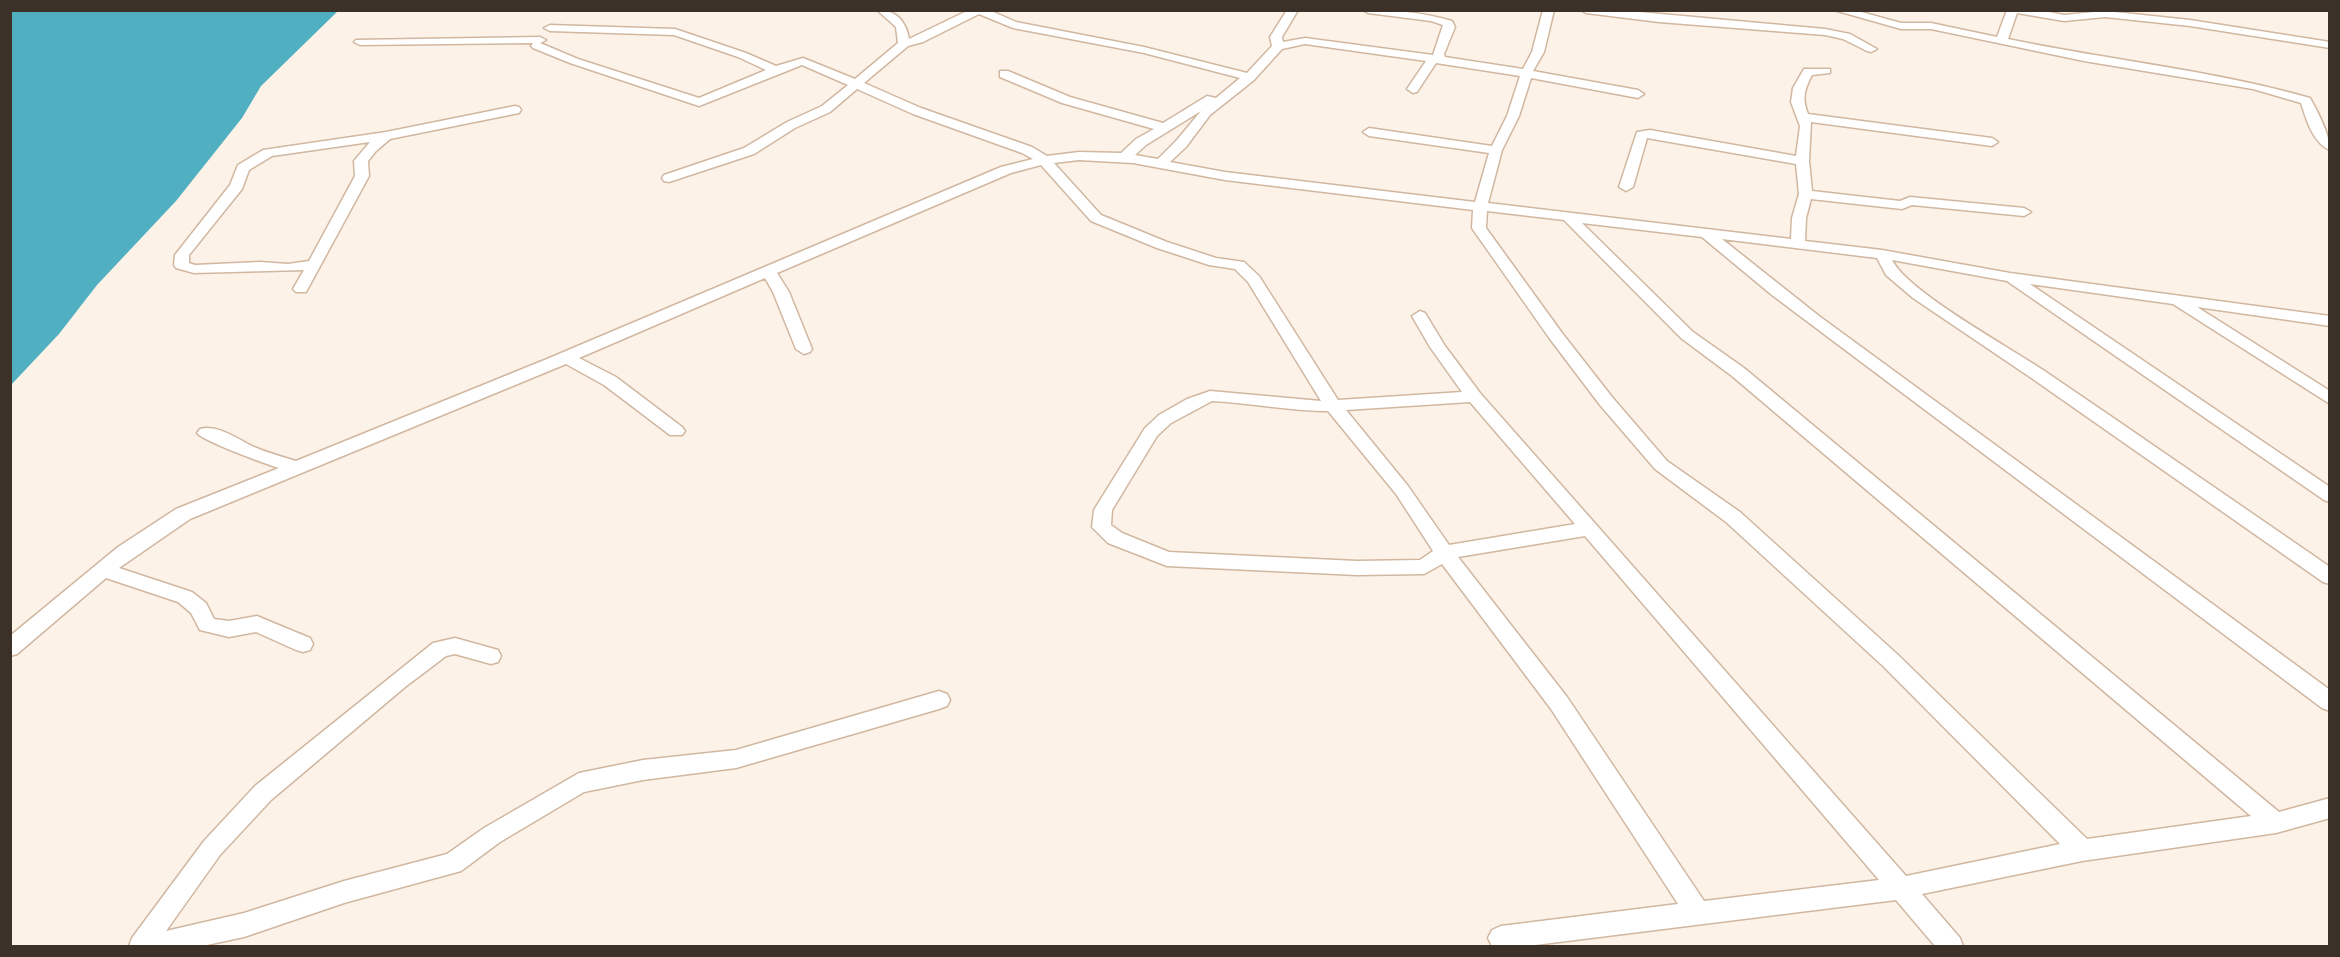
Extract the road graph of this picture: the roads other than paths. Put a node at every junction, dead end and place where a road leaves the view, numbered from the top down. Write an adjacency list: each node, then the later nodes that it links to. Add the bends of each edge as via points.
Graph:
1 (882, 10): 13 (street, via 902,26)
2 (979, 10): 13 (street); 22 (street, via 1013,25 1200,62)
3 (1293, 10): 15 (street, via 1276,37)
4 (1368, 10): 17 (street, via 1448,23)
5 (1549, 10): 21 (street, via 1538,52)
6 (1586, 10): 9 (street)
7 (1839, 10): 12 (street, via 1901,26 1931,26)
8 (2014, 10): 12 (street); 14 (street, via 2064,18 2105,14 2190,23)
9 (1680, 16): 16 (street, via 1825,32 1846,36)
10 (550, 28): 18 (street, via 675,32)
11 (360, 42): 18 (street, via 538,43 574,61 699,102)
12 (2001, 42): 32 (street, via 2286,93 2306,101 2317,130)
13 (904, 44): 23 (street)
14 (2330, 45)
15 (1278, 46): 17 (street, via 1305,41); 22 (street)
16 (1871, 49)
17 (1437, 59): 21 (street); 24 (street)
18 (776, 70): 23 (street, via 802,61)
19 (1826, 71): 27 (street, via 1808,72 1803,78 1797,102)
20 (1004, 74): 28 (street, via 1066,100)
21 (1526, 74): 25 (street); 33 (street, via 1513,116)
22 (1246, 76): 28 (street); 37 (street, via 1206,112)
23 (855, 83): 35 (street, via 962,129 1007,141); 38 (street, via 826,109 749,151)
24 (1413, 89)
25 (1638, 94)
26 (515, 111): 30 (street)
27 (1802, 117): 31 (street); 36 (street, via 1806,126)
28 (1166, 128): 34 (street, via 1141,142)
29 (1369, 132): 33 (street)
30 (386, 136): 47 (street, via 361,161 362,176); 47 (street, via 268,153 256,159 243,168 237,186 182,255 181,265 194,269)
31 (1992, 142)
32 (2330, 146)
33 (1496, 150): 41 (street)
34 (1124, 158): 35 (street, via 1080,156); 37 (street)
35 (1044, 160): 48 (street, via 1006,170); 58 (street, via 1096,218 1162,245 1239,266 1254,279)
36 (1802, 161): 39 (street, via 1642,135); 40 (street)
37 (1159, 165): 41 (street)
38 (669, 178)
39 (1626, 187)
40 (1806, 195): 42 (street); 45 (street, via 1799,218)
41 (1480, 208): 43 (street); 74 (street, via 1479,228 1577,364 1662,465 1733,517 1890,660)
42 (2024, 213)
43 (1569, 218): 44 (street); 73 (street, via 1687,335 1738,372)
44 (1707, 234): 45 (street); 71 (street, via 1833,334)
45 (1798, 243): 46 (street)
46 (1882, 254): 49 (street); 66 (street, via 1891,272 1918,295)
47 (316, 264): 50 (street)
48 (768, 270): 54 (street); 55 (street)
49 (2010, 277): 51 (street); 62 (street)
50 (300, 289)
51 (2177, 301): 53 (street); 57 (street)
52 (1420, 316): 56 (street)
53 (2330, 321)
54 (804, 349)
55 (566, 357): 59 (street, via 610,381); 61 (street)
56 (1474, 397): 58 (street); 63 (street)
57 (2330, 399)
58 (1333, 406): 64 (street, via 1402,490); 64 (street, via 1210,396 1193,403 1151,432 1102,510 1101,527 1116,538 1167,559 1357,568 1424,567)
59 (676, 432)
60 (206, 433): 61 (street, via 249,452)
61 (296, 466): 65 (street, via 183,514)
62 (2330, 496)
63 (1590, 528): 64 (street); 75 (street)
64 (1444, 553): 76 (street, via 1559,703)
65 (104, 570): 67 (street, via 185,597 199,608 207,625 229,629 257,624); 68 (street)
66 (2330, 577)
67 (303, 644)
68 (10, 648)
69 (491, 656): 78 (street, via 455,646 440,649 290,770 212,848)
70 (939, 700): 79 (street, via 736,759 643,770 579,783 453,863 344,892 244,925)
71 (2330, 702)
72 (2330, 807): 73 (street)
73 (2276, 823): 74 (street)
74 (2082, 850): 75 (street)
75 (1900, 888): 76 (street); 80 (street)
76 (1698, 913): 77 (street)
77 (1501, 938)
78 (141, 946)
79 (154, 946)
80 (1951, 946)

